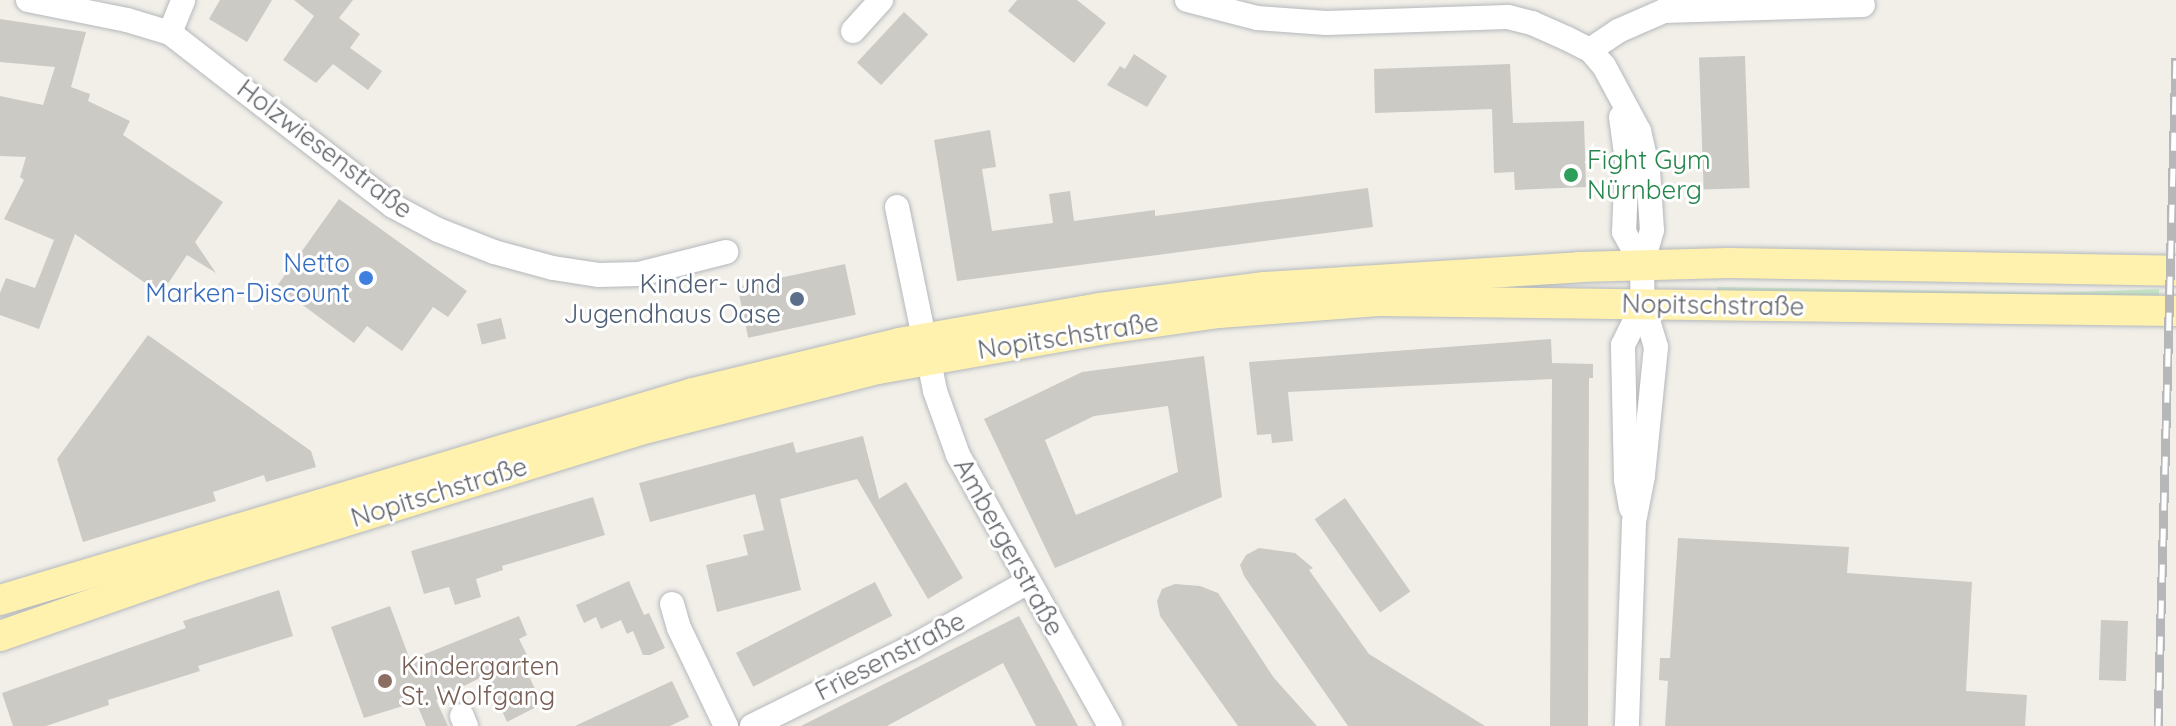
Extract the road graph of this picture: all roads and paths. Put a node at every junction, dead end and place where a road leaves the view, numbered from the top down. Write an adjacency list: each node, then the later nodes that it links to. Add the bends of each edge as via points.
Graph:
1 (28, 0): 7 (street, Holzwiesenstraße)
2 (183, 0): 7 (street)
3 (881, 0): 6 (street)
4 (1187, 0): 8 (street, via 1257,18 1326,23 1508,17)
5 (1863, 5): 8 (street, via 1664,11)
6 (853, 31)
7 (170, 33): 10 (street, Holzwiesenstraße, via 393,206 438,230 524,261 599,275 639,274)
8 (1590, 50): 11 (street, via 1613,82 1627,161 1624,232)
9 (897, 207): 15 (street)
10 (726, 252)
11 (1642, 265): 12 (main road, Nopitschstraße); 13 (street); 15 (main road, Nopitschstraße, via 1253,288 1115,306)
12 (2176, 271)
13 (1643, 304): 14 (main road, Nopitschstraße); 15 (main road, Nopitschstraße, via 1320,304); 23 (street, via 1656,347 1634,522)
14 (2176, 311)
15 (927, 348): 16 (street, Ambergerstraße, via 941,412 958,455); 17 (main road, Nopitschstraße, via 633,410); 19 (main road, Nopitschstraße, via 848,377 596,443 174,575)
16 (1026, 583): 21 (street, Friesenstraße); 22 (street, Ambergerstraße)
17 (0, 600)
18 (672, 604): 20 (street)
19 (0, 636)
20 (726, 726)
21 (752, 726)
22 (1110, 726)
23 (1627, 726)

